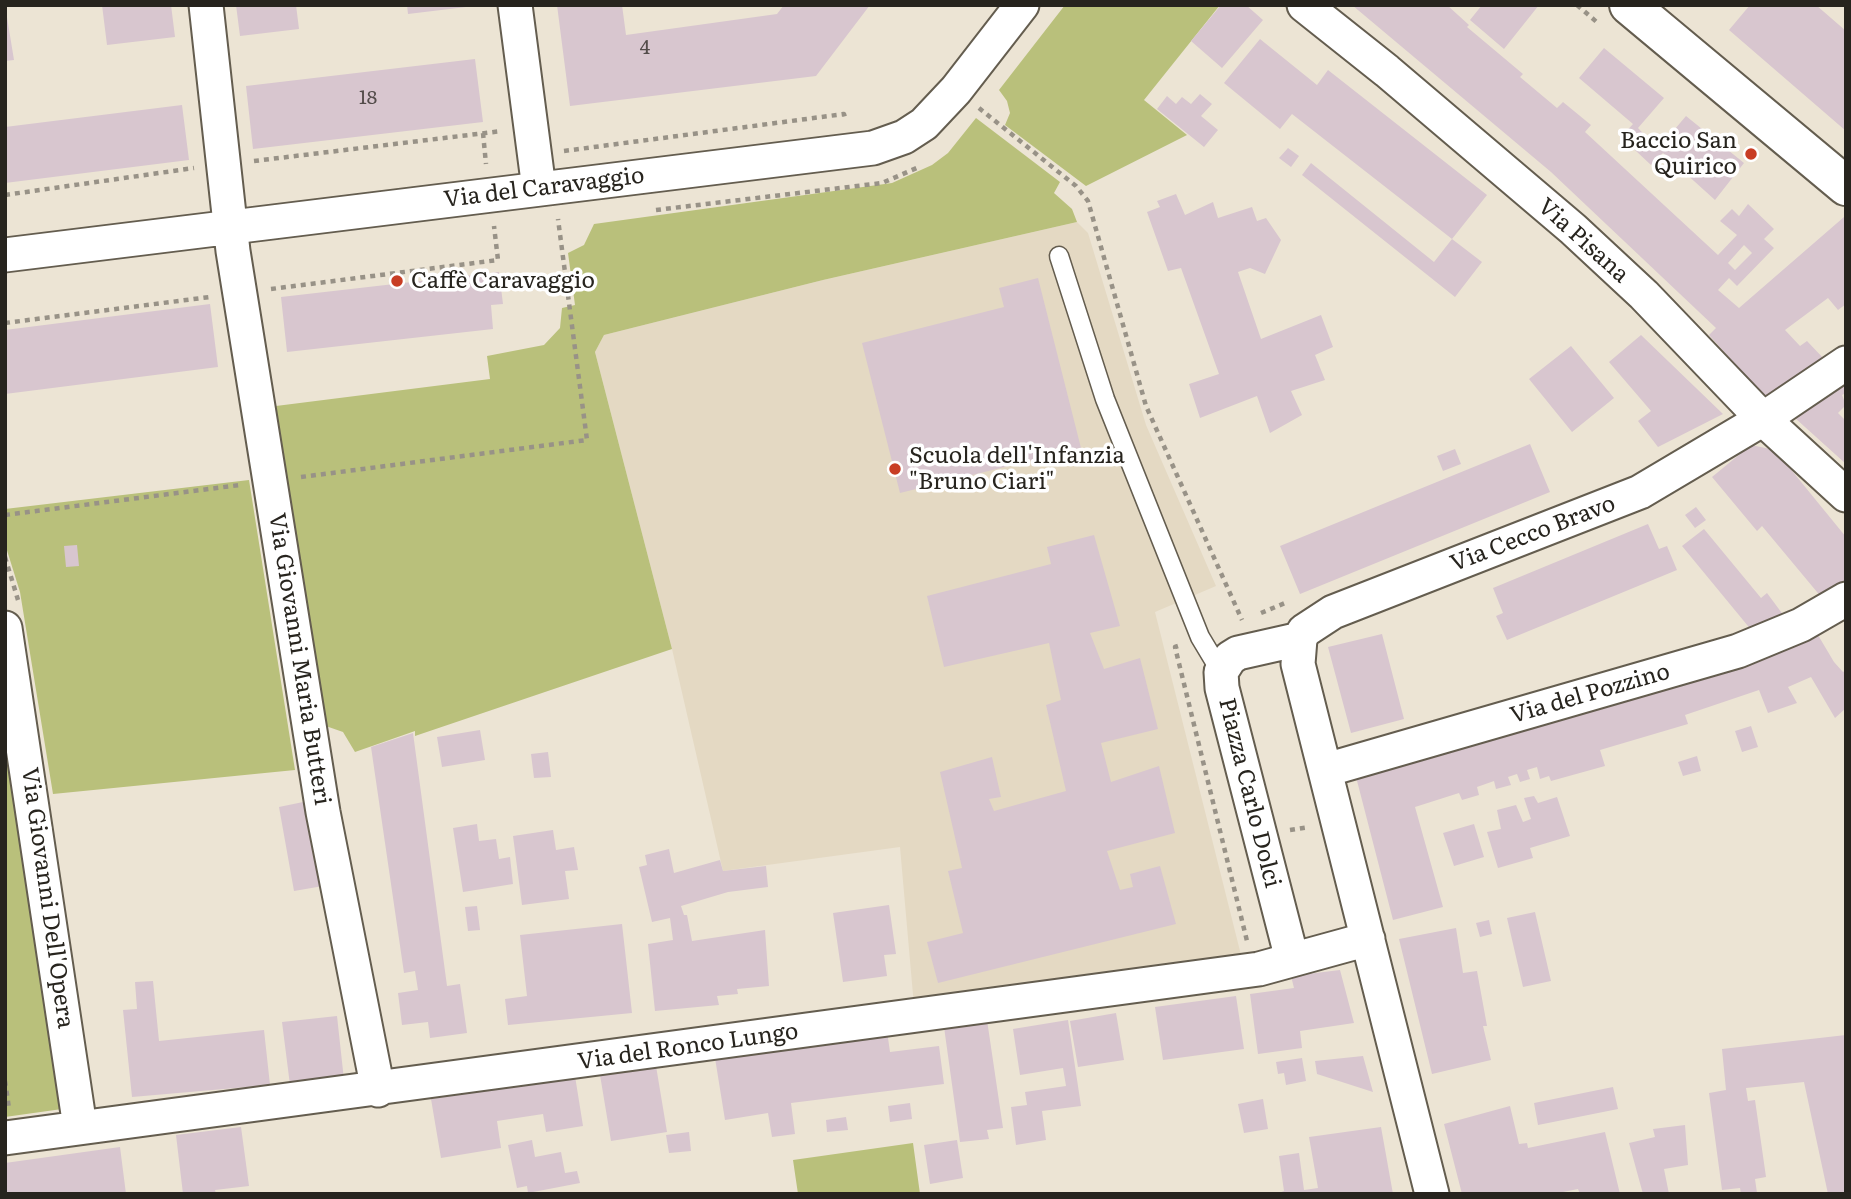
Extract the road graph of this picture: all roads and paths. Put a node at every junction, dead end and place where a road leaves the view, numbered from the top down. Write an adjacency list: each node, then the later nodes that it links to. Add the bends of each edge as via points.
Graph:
1 (205, 5): 19 (street, Via Giovanni Maria Butteri)
2 (515, 5): 15 (street)
3 (1021, 5): 6 (street, Via del Caravaggio)
4 (1304, 5): 26 (street, Via Pisana, via 1573,229 1644,295)
5 (1629, 5): 14 (street)
6 (956, 90): 15 (street, Via del Caravaggio, via 911,133 873,148); 31 (path, via 1076,186 1088,201 1146,406)
7 (858, 122): 10 (path, via 847,123 844,114)
8 (511, 130): 9 (path)
9 (482, 133): 11 (path); 13 (path)
10 (559, 152)
11 (245, 162)
12 (204, 166): 16 (path)
13 (487, 174)
14 (1846, 186)
15 (539, 189): 19 (street, Via del Caravaggio)
16 (5, 195)
17 (558, 219): 27 (path, via 587,440)
18 (494, 226): 22 (path, via 499,260)
19 (231, 227): 20 (street, Via del Caravaggio); 27 (street, Via Giovanni Maria Butteri)
20 (5, 255)
21 (1059, 256): 34 (lane, via 1110,412 1200,637)
22 (268, 290)
23 (211, 297): 24 (path)
24 (5, 323)
25 (1846, 363): 26 (street, Via Cecco Bravo)
26 (1763, 419): 28 (street, Via Pisana); 33 (street, Via Cecco Bravo, via 1640,492 1333,612 1304,631)
27 (271, 481): 29 (path); 40 (street, Via Giovanni Maria Butteri, via 323,812)
28 (1846, 495)
29 (5, 515)
30 (1846, 599): 35 (street, Via del Pozzino, via 1801,625 1738,651)
31 (1242, 620)
32 (5, 628): 41 (street, Via Giovanni Dell'Opera)
33 (1300, 639): 34 (street, Piazza Carlo Dolci, via 1238,653); 35 (street, via 1298,664)
34 (1221, 672): 39 (street, Piazza Carlo Dolci)
35 (1326, 771): 38 (street)
36 (1317, 827): 37 (path)
37 (1283, 831)
38 (1368, 939): 39 (street, Via del Ronco Lungo); 43 (street)
39 (1292, 959): 40 (street, Via del Ronco Lungo, via 1254,970)
40 (378, 1090): 41 (street, Via del Ronco Lungo)
41 (80, 1126): 42 (street, Via del Ronco Lungo)
42 (5, 1138)
43 (1432, 1194)

